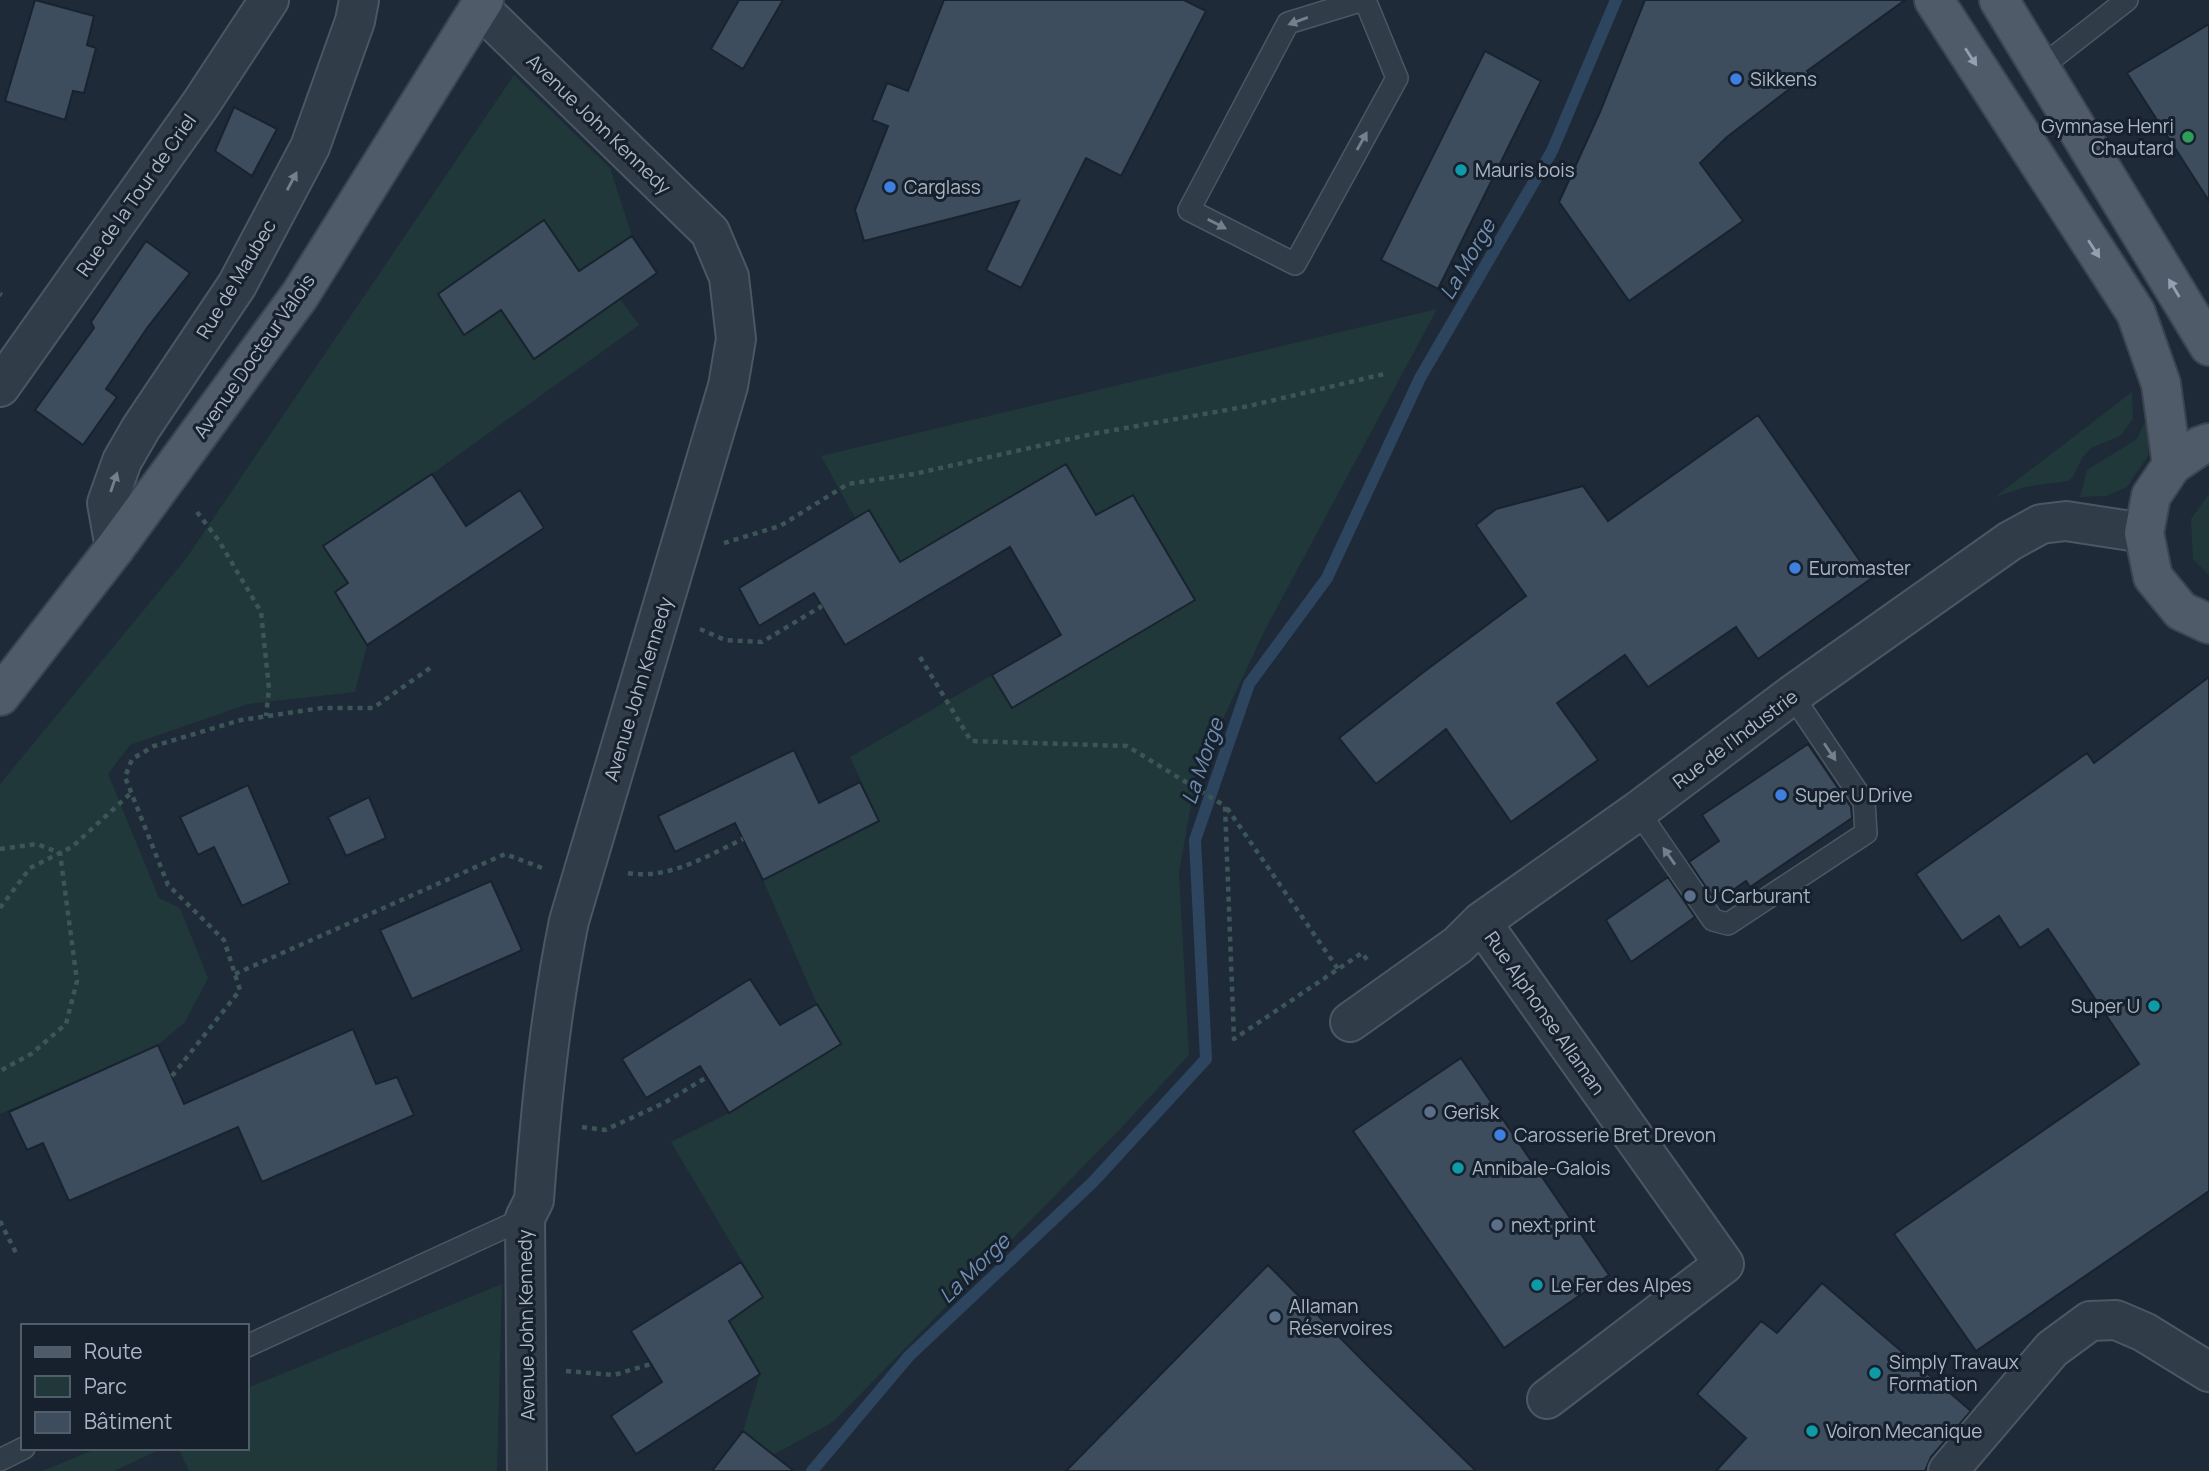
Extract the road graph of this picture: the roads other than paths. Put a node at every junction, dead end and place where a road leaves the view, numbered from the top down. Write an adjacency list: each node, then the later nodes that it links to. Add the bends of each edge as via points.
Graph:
1 (269, 0): 10 (street, Rue de la Tour de Criel)
2 (359, 0): 14 (street, Rue de Maubec, one-way to 2, via 107,503 122,461 237,285 310,147)
3 (1364, 0): 3 (lane, one-way to 3, via 1288,23 1189,210 1295,264 1397,78)
4 (1934, 0): 12 (main road, one-way to 12, via 2136,313 2161,384)
5 (1998, 0): 8 (main road)
6 (2127, 0): 8 (lane)
7 (482, 4): 14 (main road, Avenue Docteur Valois, via 300,295); 21 (street, Avenue John Kennedy, via 710,232 729,277 736,339 728,386 569,922 556,985 534,1200)
8 (2040, 68): 9 (main road, one-way to 8)
9 (2209, 346)
10 (0, 387)
11 (2209, 443): 12 (main road)
12 (2172, 465): 13 (main road, via 2151,496)
13 (2144, 533): 15 (main road, via 2153,577 2182,611); 17 (street, Rue de l'Industrie, via 2066,521 2041,524 2010,541)
14 (115, 548): 16 (main road, Avenue Docteur Valois)
15 (2209, 624)
16 (0, 695)
17 (1792, 695): 18 (street, Rue de l'Industrie); 18 (lane, one-way to 18, via 1864,802 1866,833 1728,924 1713,920)
18 (1639, 811): 19 (street, Rue de l'Industrie)
19 (1481, 922): 20 (street, Rue de l'Industrie, via 1458,945); 24 (street, Rue Alphonse Allaman, via 1724,1264)
20 (1350, 1022)
21 (525, 1217): 22 (lane); 27 (street, Avenue John Kennedy)
22 (248, 1346)
23 (2209, 1372): 28 (street, via 2144,1332 2116,1320 2090,1321 2052,1349)
24 (1547, 1399)
25 (21, 1450): 26 (lane)
26 (0, 1460)
27 (527, 1471)
28 (1948, 1471)

